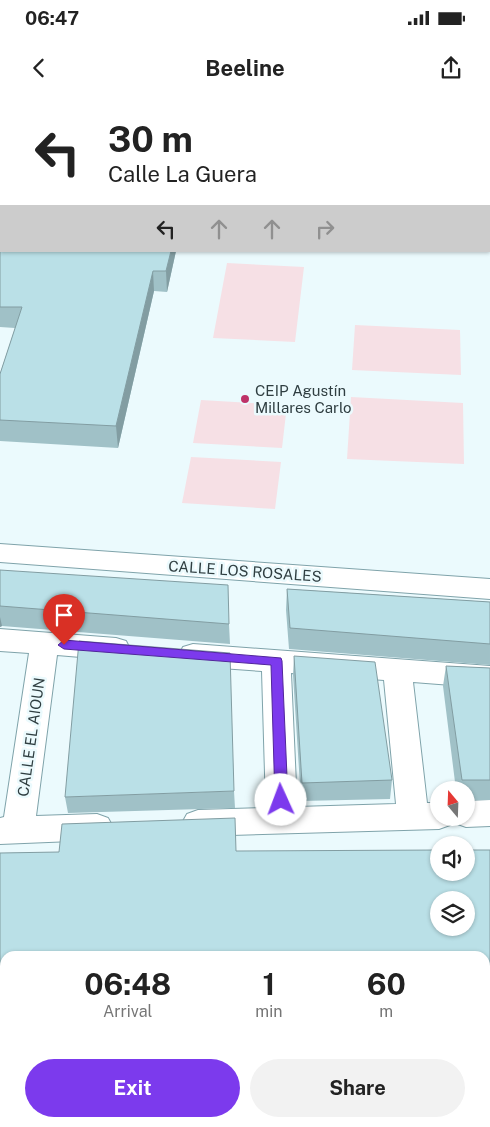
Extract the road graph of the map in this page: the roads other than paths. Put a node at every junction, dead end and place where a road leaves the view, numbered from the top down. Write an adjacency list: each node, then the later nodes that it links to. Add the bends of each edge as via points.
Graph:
1 (0, 553): 2 (street, CALLE LOS ROSALES)
2 (490, 589)
3 (0, 640): 4 (street)
4 (45, 643): 5 (street); 16 (street, CALLE EL AIOUN)
5 (141, 651)
6 (170, 653): 7 (street)
7 (276, 661): 8 (street); 13 (street)
8 (397, 670): 9 (street); 12 (street)
9 (490, 677)
10 (490, 813): 11 (street)
11 (475, 814)
12 (426, 816): 13 (street)
13 (282, 820): 14 (street)
14 (174, 824)
15 (126, 826): 16 (street)
16 (9, 830)

